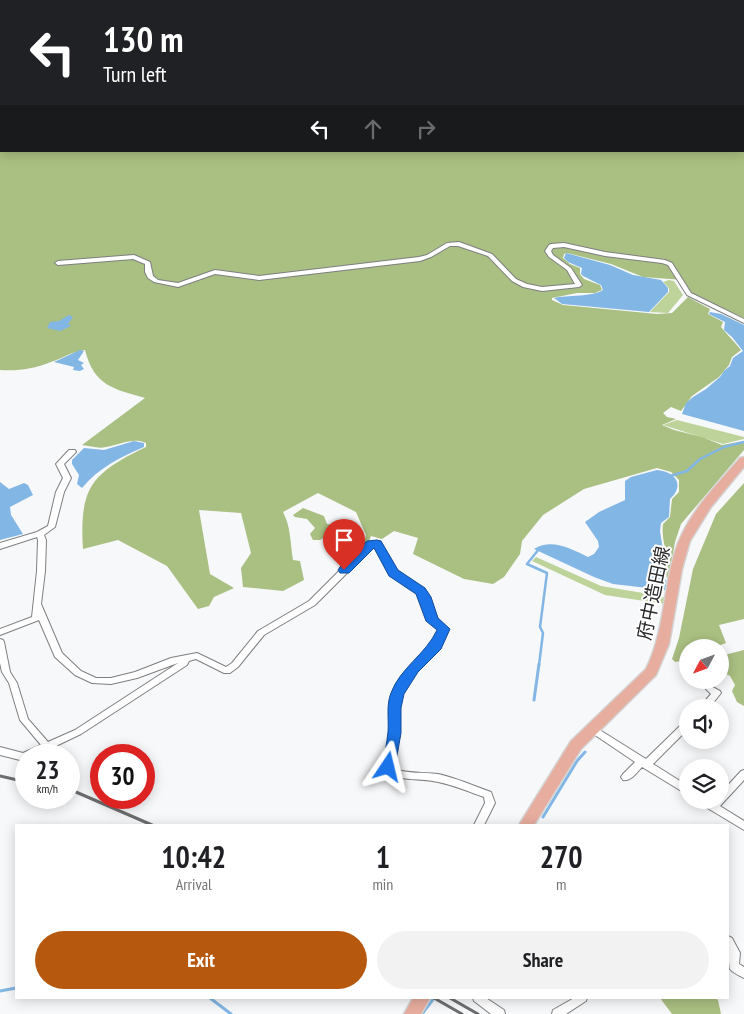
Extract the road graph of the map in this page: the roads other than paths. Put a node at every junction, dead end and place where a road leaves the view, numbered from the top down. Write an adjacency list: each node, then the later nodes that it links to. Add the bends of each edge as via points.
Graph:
1 (58, 263): 2 (street, via 134,257 148,263 150,277 156,281 178,285 215,272 259,278 420,259 450,244 459,244 490,255 514,280 542,289 579,285 569,269 548,251 552,246 564,245 663,261 670,264 689,294)
2 (744, 321)
3 (72, 452): 5 (street, via 60,464 67,478 51,527)
4 (744, 460): 13 (main road, 府中造田線, via 688,531 680,554 660,658 641,684)
5 (40, 534): 6 (street); 7 (street, via 42,563)
6 (0, 546)
7 (37, 604): 8 (street, via 36,620); 10 (street, via 58,655 82,676 110,681)
8 (0, 632)
9 (0, 642): 15 (street, via 6,672 13,683 24,720)
10 (186, 658): 16 (street, via 184,663 78,732); 25 (street, via 197,656 227,671 261,633 312,603 358,555 371,544 377,544 394,573 425,597 432,621 444,629 436,646 413,669 397,693 395,733 388,767 395,774 431,776 488,796 490,803)
11 (711, 689): 12 (street, via 717,693)
12 (711, 699)
13 (592, 729): 19 (street); 26 (main road, 府中造田線, via 576,745)
14 (679, 731): 19 (street)
15 (45, 744)
16 (48, 744)
17 (0, 751): 18 (street)
18 (15, 755)
19 (643, 763): 21 (street); 22 (street)
20 (744, 774): 23 (street)
21 (626, 777)
22 (679, 785)
23 (729, 790)
24 (717, 809): 27 (street)
25 (480, 824)
26 (527, 824)
27 (744, 826)
28 (729, 943): 29 (street, via 735,953 734,966)
29 (744, 973)
30 (421, 999): 33 (main road)
31 (479, 999): 34 (street)
32 (580, 999): 35 (street)
33 (412, 1014)
34 (500, 1014)
35 (557, 1014)

